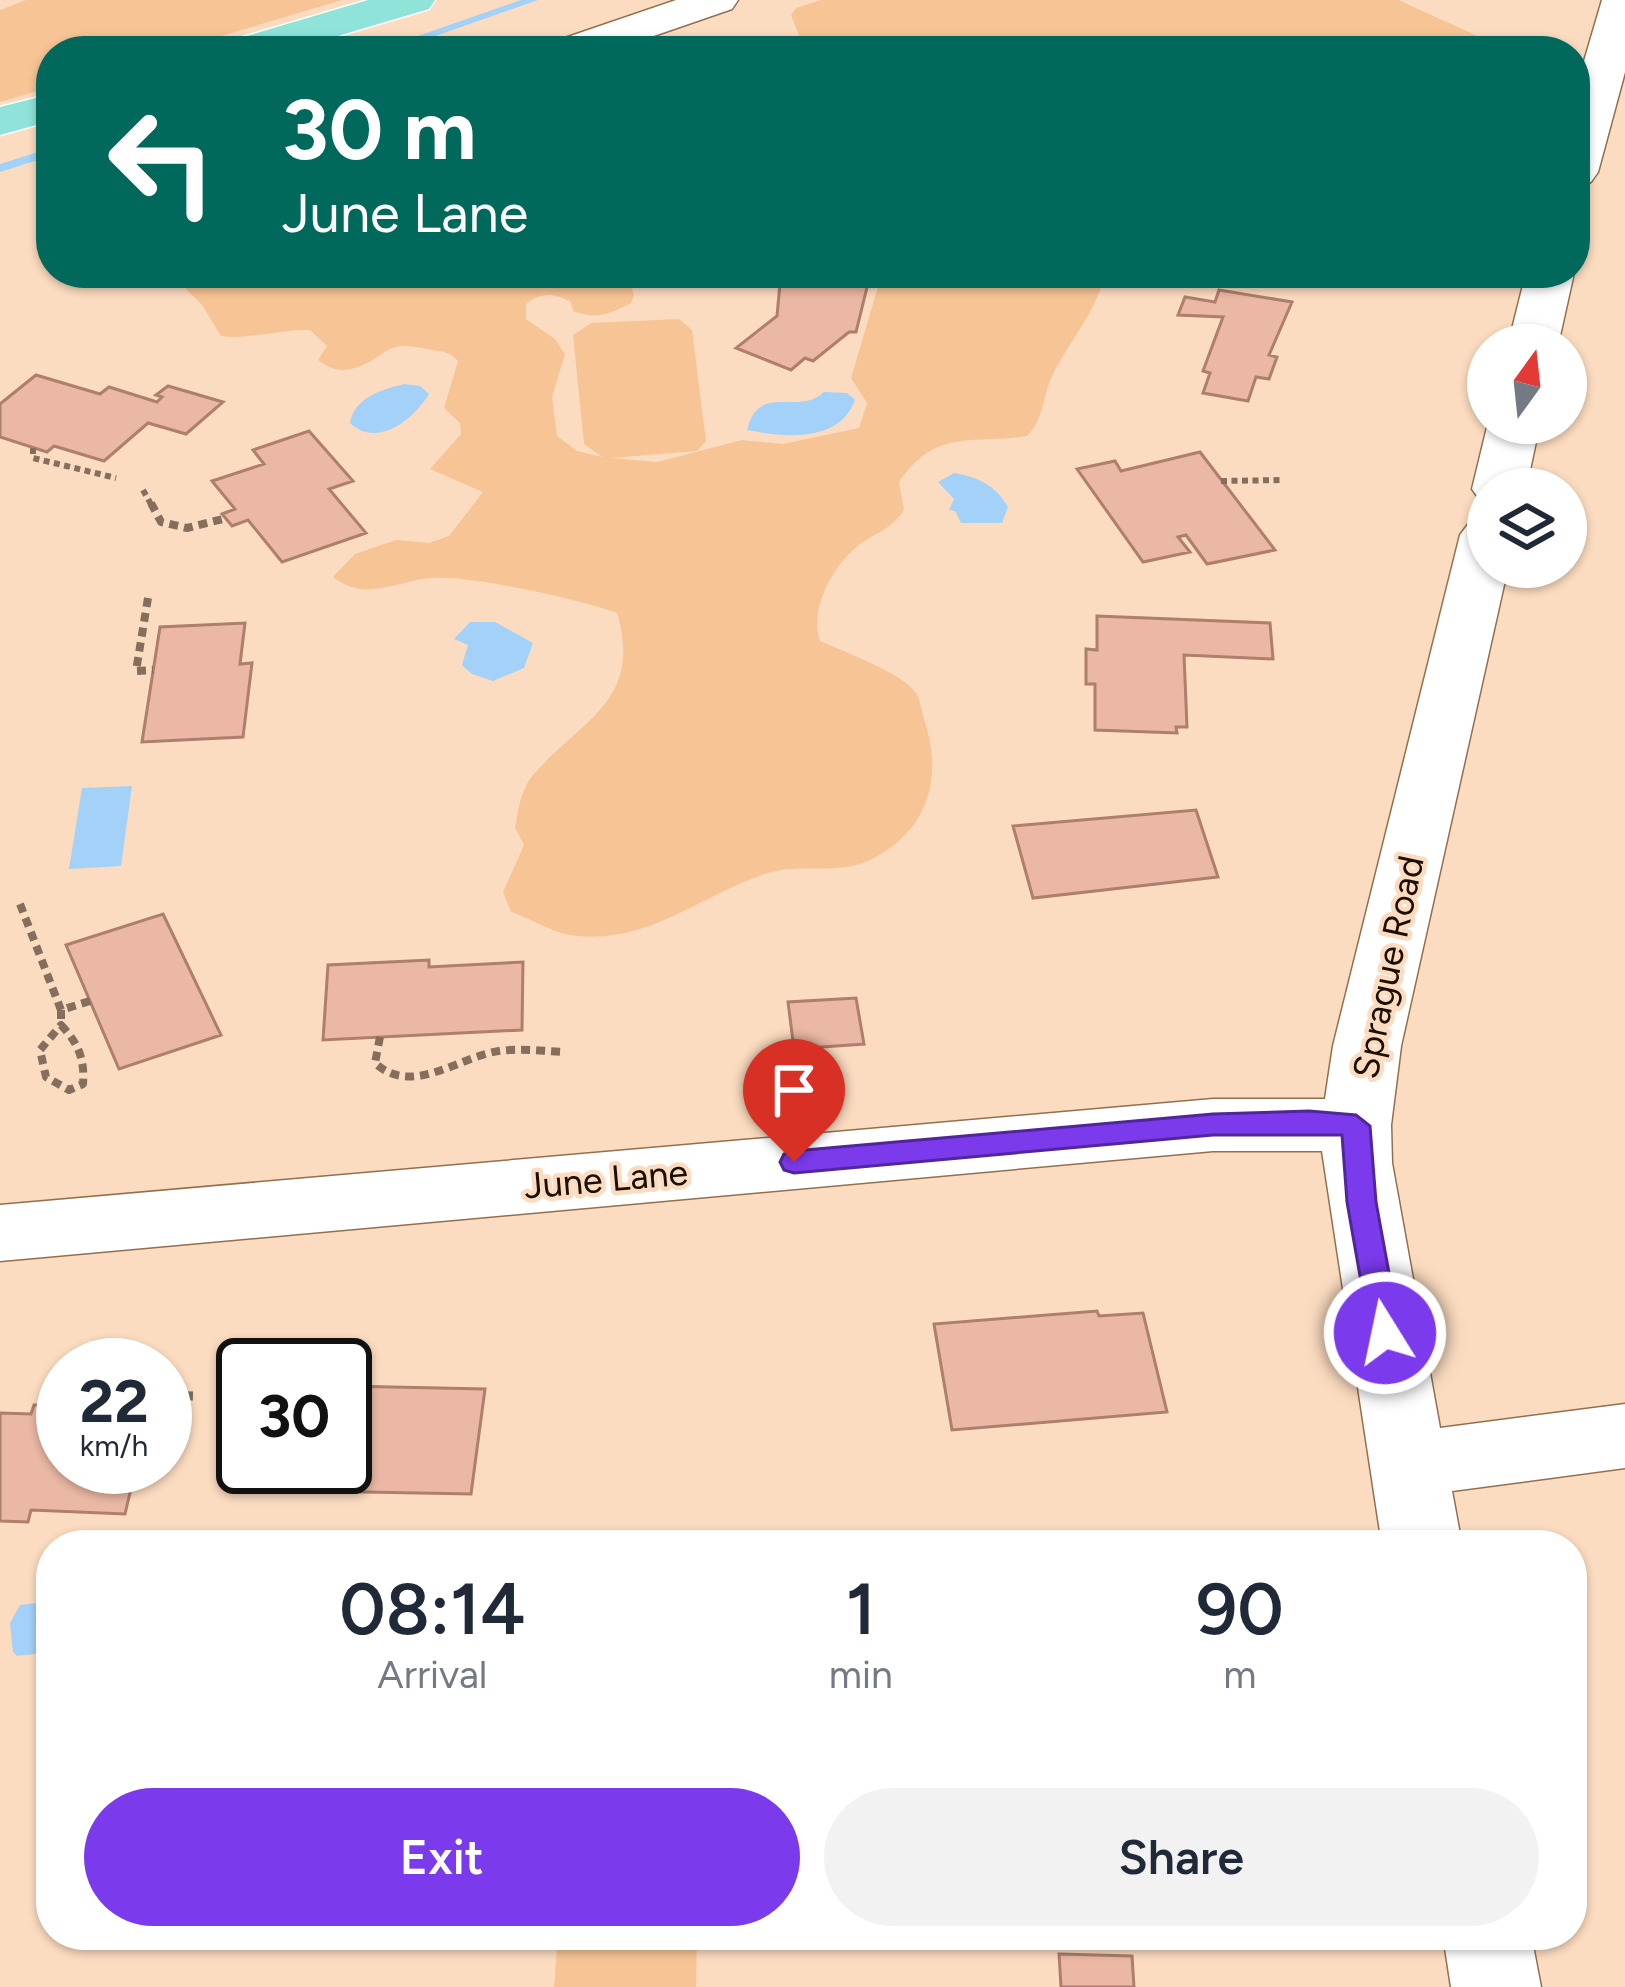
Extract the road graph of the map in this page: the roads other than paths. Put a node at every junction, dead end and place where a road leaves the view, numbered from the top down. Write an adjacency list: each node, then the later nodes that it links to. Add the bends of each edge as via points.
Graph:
1 (414, 0): 4 (main road)
2 (717, 0): 5 (street)
3 (1623, 0): 7 (street)
4 (292, 36)
5 (612, 36)
6 (36, 110): 8 (main road)
7 (1590, 118)
8 (0, 121)
9 (1546, 288): 10 (street)
10 (1538, 324)
11 (1475, 588): 12 (street, Sprague Road, via 1367,1046)
12 (1356, 1126): 13 (street, June Lane, via 1213,1125); 15 (street, Sprague Road, via 1361,1202)
13 (0, 1233)
14 (1625, 1436): 15 (street)
15 (1409, 1464): 16 (street, Sprague Road)
16 (1420, 1530)
17 (1490, 1950): 18 (street)
18 (1496, 1987)

